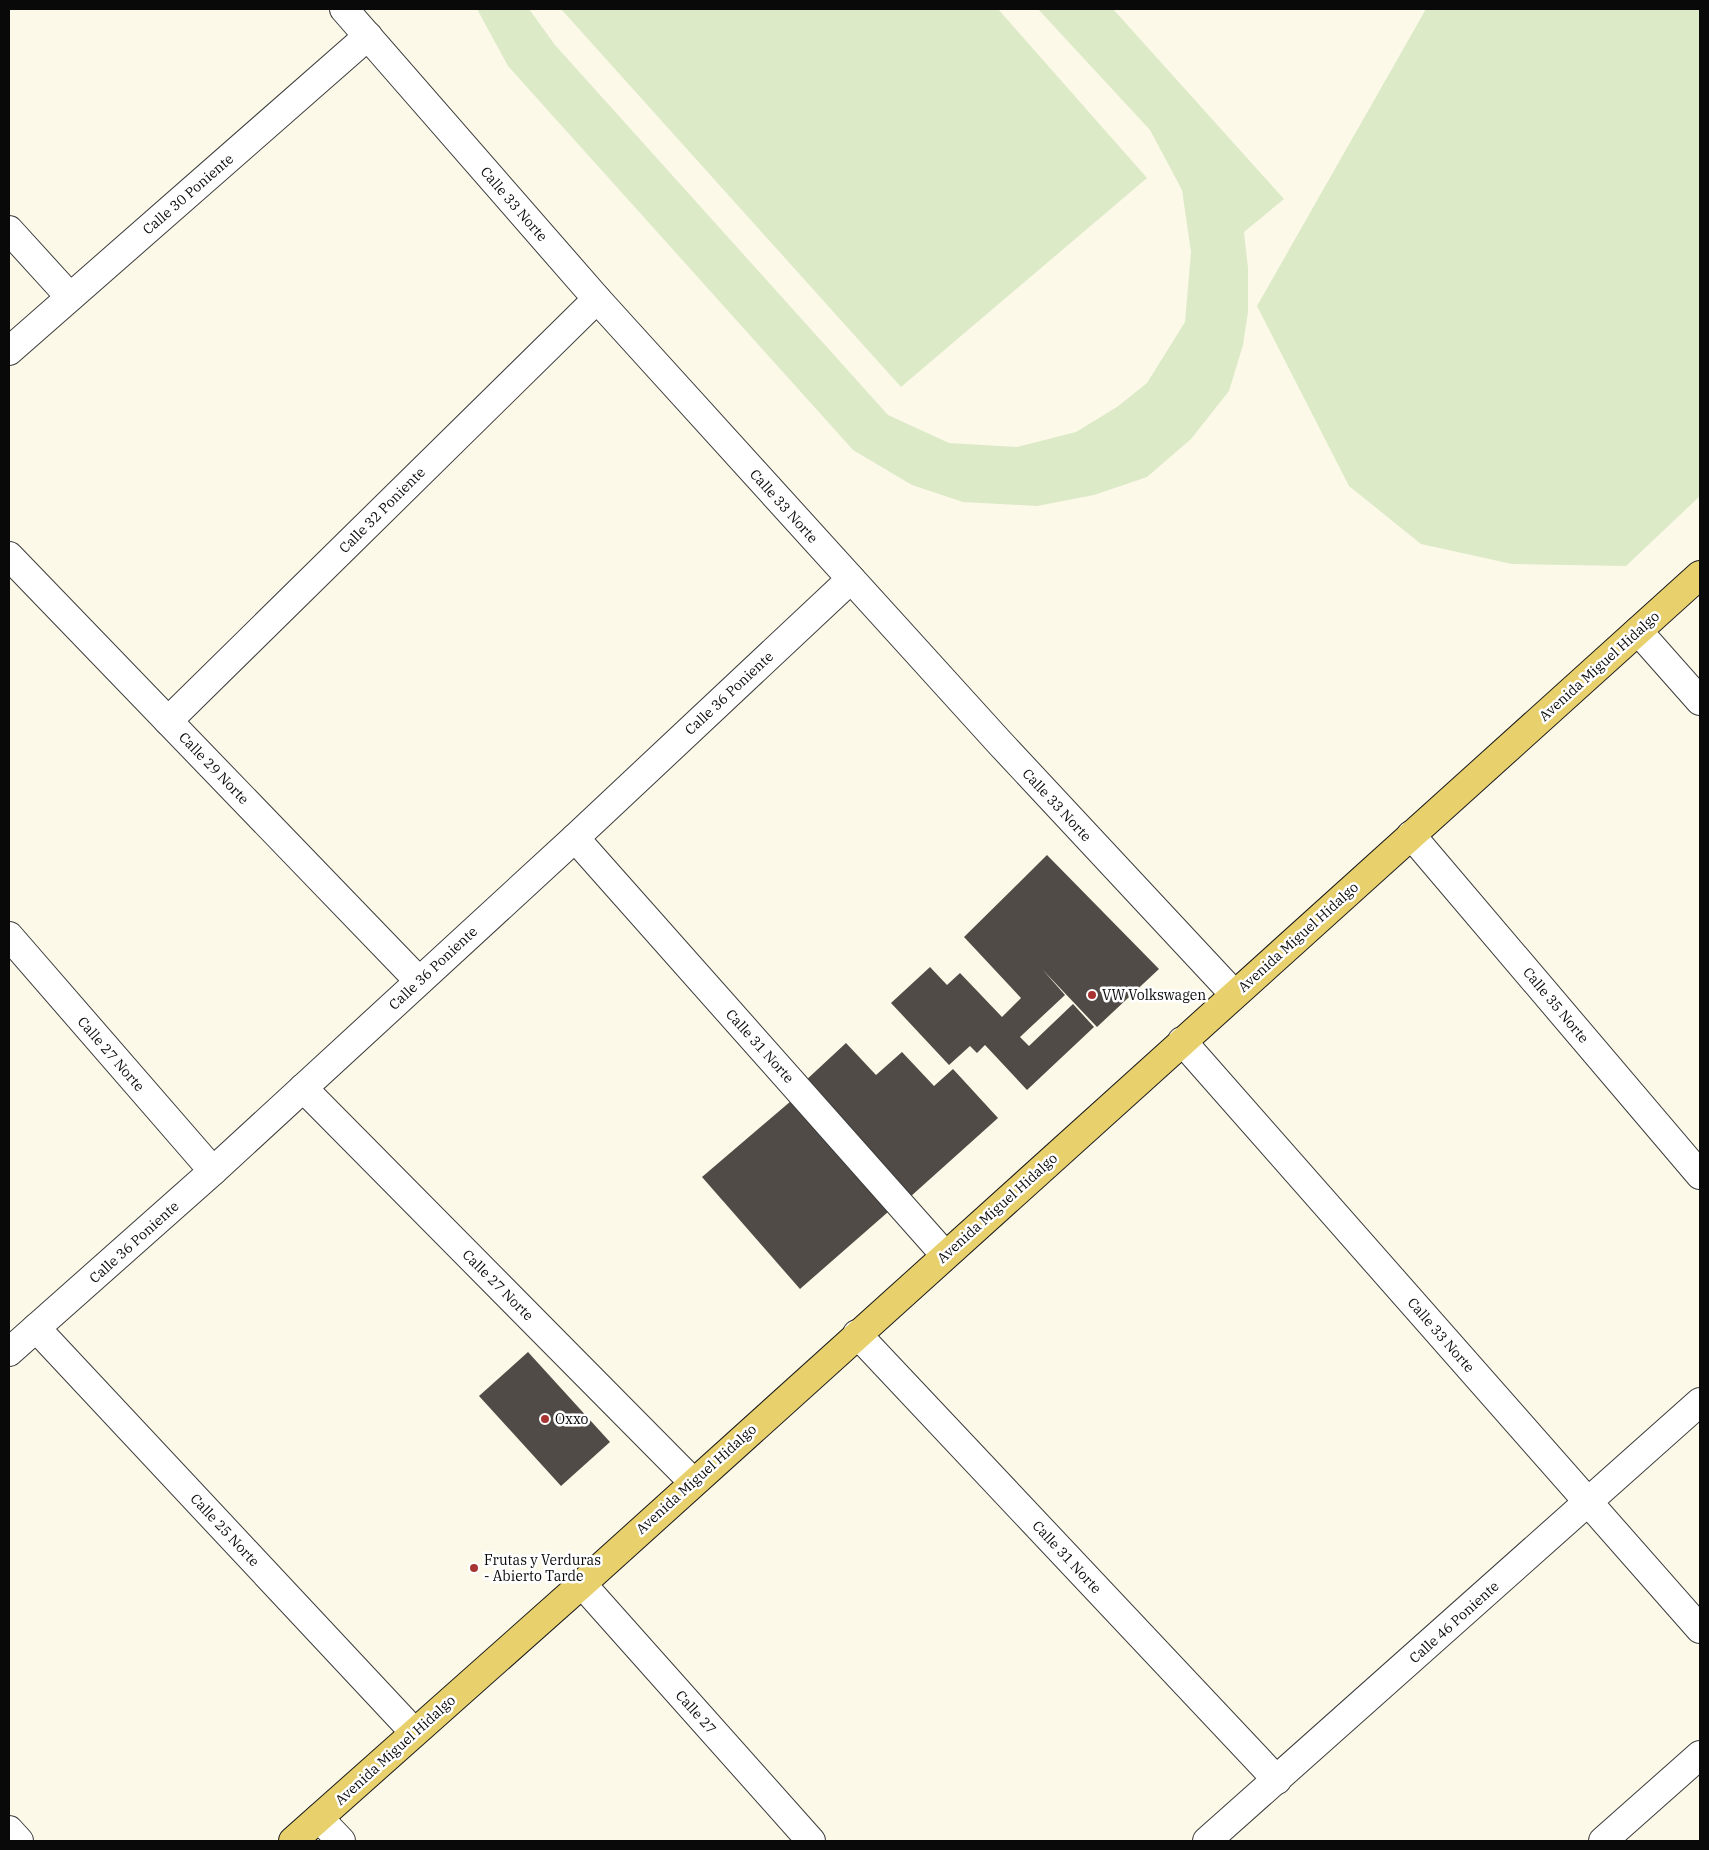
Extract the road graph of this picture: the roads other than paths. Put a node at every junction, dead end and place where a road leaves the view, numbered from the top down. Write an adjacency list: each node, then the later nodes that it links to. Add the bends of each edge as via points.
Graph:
1 (344, 9): 2 (street, Calle 33 Norte)
2 (368, 36): 4 (street, Calle 30 Poniente); 5 (street, Calle 33 Norte)
3 (9, 230): 4 (street)
4 (70, 297): 6 (street, Calle 30 Poniente)
5 (596, 299): 9 (street, Calle 33 Norte); 12 (street, Calle 32 Poniente)
6 (9, 352)
7 (9, 556): 12 (street, Calle 29 Norte)
8 (1700, 575): 10 (main road, Avenida Miguel Hidalgo)
9 (851, 579): 14 (street, Calle 36 Poniente); 17 (street, Calle 33 Norte)
10 (1638, 631): 11 (street); 13 (main road, Avenida Miguel Hidalgo)
11 (1700, 701)
12 (168, 721): 16 (street, Calle 29 Norte)
13 (1411, 835): 17 (main road, Avenida Miguel Hidalgo); 21 (street, Calle 35 Norte)
14 (575, 838): 16 (street, Calle 36 Poniente); 22 (street, Calle 31 Norte)
15 (9, 936): 20 (street, Calle 27 Norte)
16 (419, 981): 19 (street, Calle 36 Poniente)
17 (1234, 994): 18 (main road, Avenida Miguel Hidalgo)
18 (1182, 1041): 22 (main road, Avenida Miguel Hidalgo); 28 (street, Calle 33 Norte)
19 (303, 1088): 20 (street, Calle 36 Poniente); 27 (street, Calle 27 Norte)
20 (213, 1172): 23 (street, Calle 36 Poniente)
21 (1700, 1174)
22 (945, 1255): 24 (main road, Avenida Miguel Hidalgo)
23 (36, 1328): 25 (street, Calle 36 Poniente); 31 (street, Calle 25 Norte)
24 (857, 1334): 27 (main road, Avenida Miguel Hidalgo); 33 (street, Calle 31 Norte)
25 (9, 1352)
26 (1700, 1402): 28 (street, Calle 46 Poniente)
27 (693, 1482): 29 (main road, Avenida Miguel Hidalgo)
28 (1588, 1502): 30 (street, Calle 33 Norte); 33 (street, Calle 46 Poniente)
29 (582, 1584): 31 (main road, Avenida Miguel Hidalgo); 39 (street, Calle 27)
30 (1700, 1629)
31 (414, 1732): 34 (main road, Avenida Miguel Hidalgo)
32 (1700, 1755): 41 (street)
33 (1277, 1780): 40 (street, Calle 46 Poniente)
34 (319, 1818): 37 (main road, Avenida Miguel Hidalgo); 38 (street)
35 (9, 1830): 36 (street)
36 (19, 1841)
37 (293, 1841)
38 (340, 1841)
39 (811, 1841)
40 (1207, 1841)
41 (1603, 1841)

